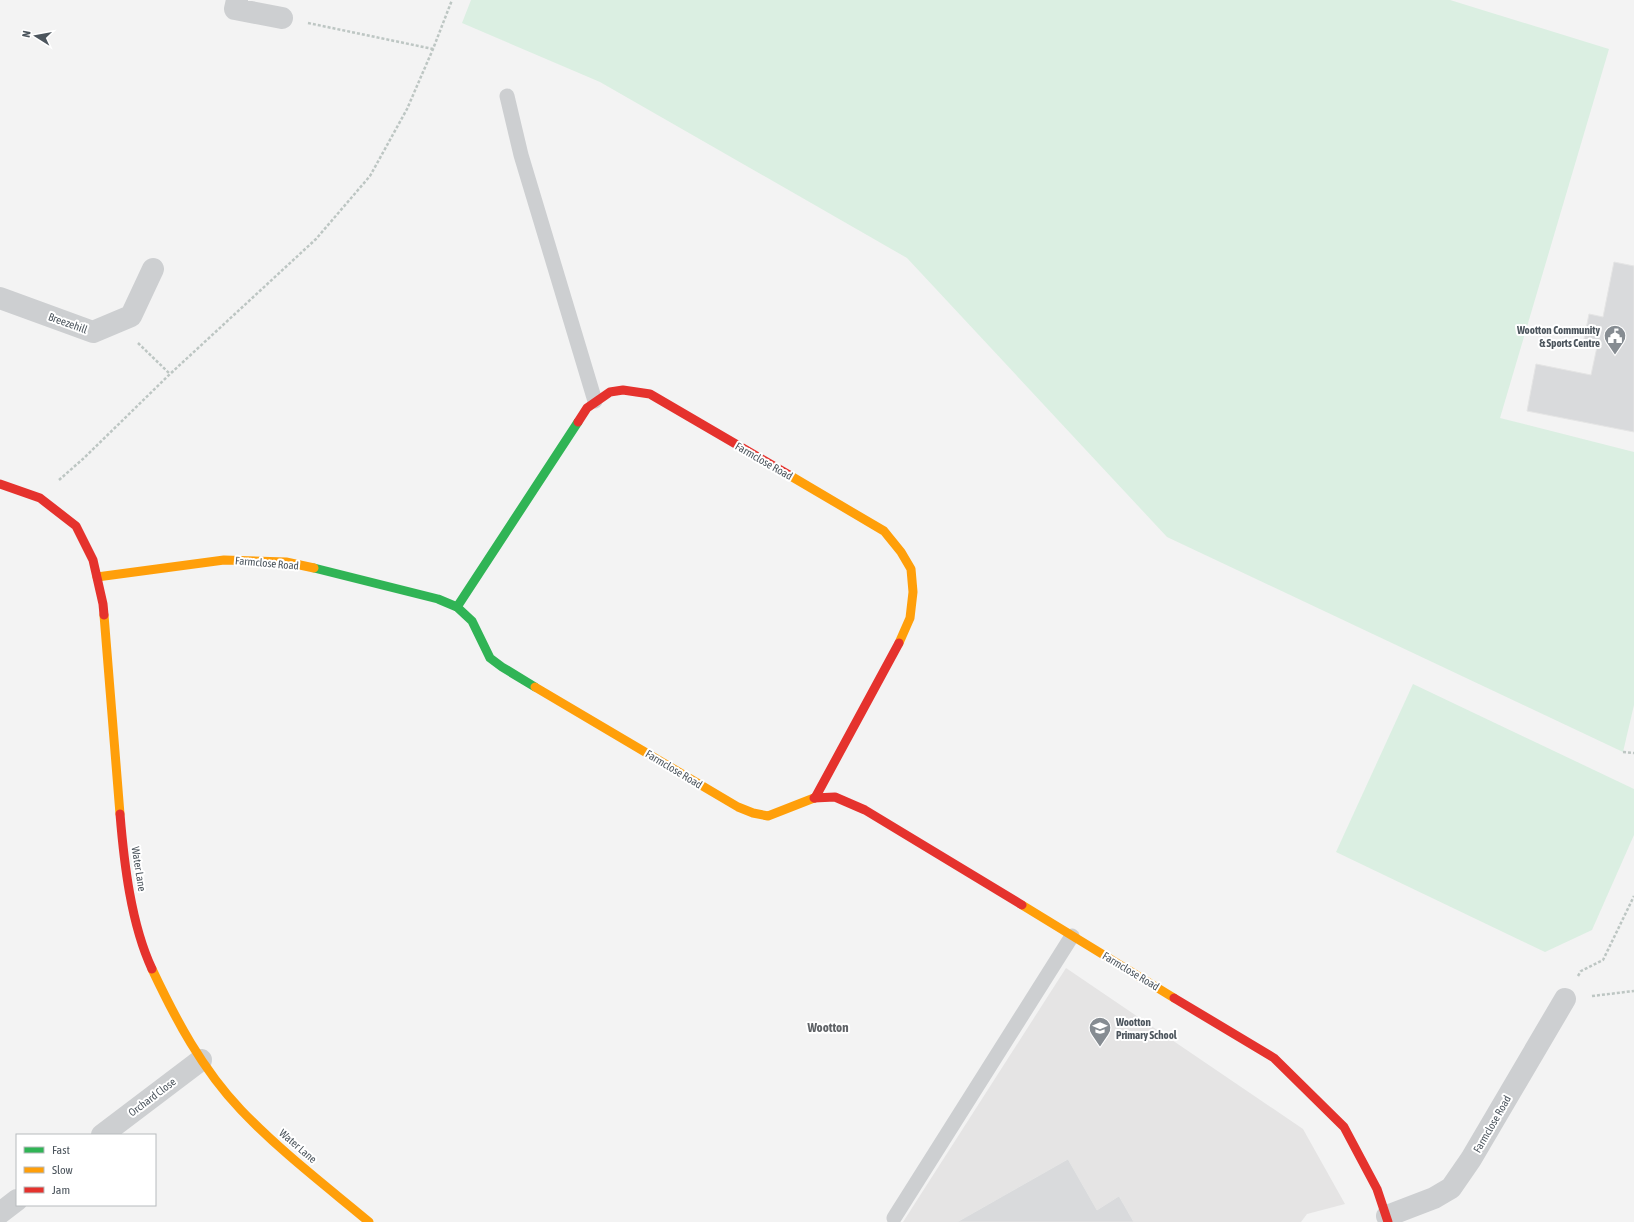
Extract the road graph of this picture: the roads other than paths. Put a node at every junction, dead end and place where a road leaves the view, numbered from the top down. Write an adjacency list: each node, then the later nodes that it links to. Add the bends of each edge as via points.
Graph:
1 (236, 0): 2 (street, via 235,9)
2 (282, 18)
3 (507, 96): 6 (lane, via 521,154)
4 (153, 269): 5 (street, Breezehill, via 131,316 93,332)
5 (0, 298)
6 (595, 401): 9 (street, Farmclose Road, via 587,408); 10 (street, Farmclose Road, via 607,392 627,389 650,394 884,531 901,552 910,569 913,592 910,618 895,652)
7 (0, 484): 8 (street, Water Lane, via 40,498 76,526 93,560)
8 (97, 576): 9 (street, Farmclose Road, via 224,560 286,562 438,598); 13 (street, Water Lane, via 103,604 123,852 132,904 147,958 172,1012)
9 (457, 607): 10 (street, Farmclose Road, via 472,621 490,658 502,668 738,807 768,816)
10 (815, 798): 11 (street, Farmclose Road, via 835,797 865,810)
11 (1072, 936): 17 (lane); 18 (street, Farmclose Road, via 1274,1058 1288,1070 1344,1127 1377,1190)
12 (1565, 999): 18 (street, Farmclose Road, via 1471,1159 1451,1188)
13 (201, 1060): 14 (street, Orchard Close); 19 (street, Water Lane, via 240,1109 273,1142)
14 (103, 1134)
15 (16, 1201): 16 (street)
16 (0, 1213)
17 (894, 1218)
18 (1387, 1219)
19 (369, 1222)

